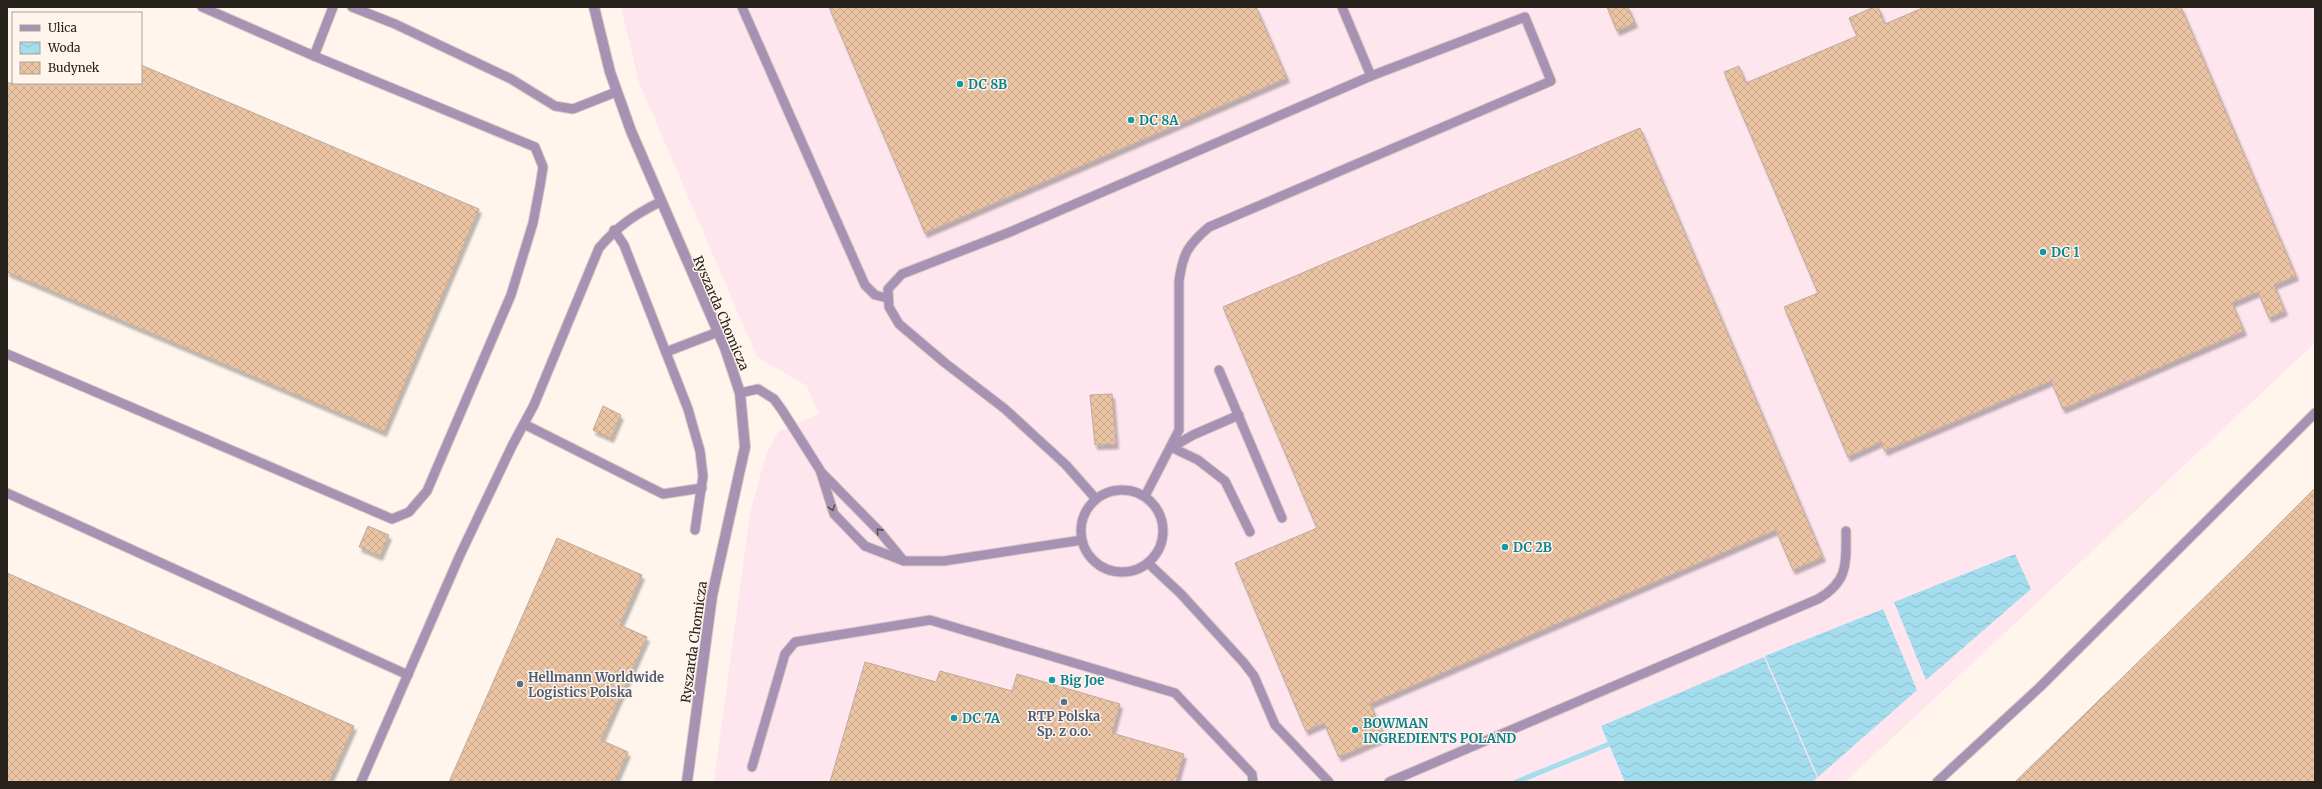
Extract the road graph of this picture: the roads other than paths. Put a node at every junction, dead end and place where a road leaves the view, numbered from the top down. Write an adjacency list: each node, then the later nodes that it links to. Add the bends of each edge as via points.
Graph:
1 (202, 7): 7 (lane)
2 (333, 7): 7 (lane)
3 (352, 7): 9 (lane, via 396,24 511,79 555,106 573,109)
4 (594, 7): 9 (street, Ryszarda Chomicza)
5 (742, 7): 12 (lane, via 865,285 875,295)
6 (1342, 7): 8 (lane)
7 (314, 56): 15 (lane, via 535,147 543,167 533,223 511,295 427,491 408,512 392,519)
8 (1371, 76): 12 (lane, via 1010,232 902,274 888,289); 21 (lane, via 1525,17 1551,81 1209,227 1191,242 1182,258 1179,281 1180,430)
9 (616, 92): 10 (street, Ryszarda Chomicza)
10 (660, 202): 11 (lane, via 636,214); 13 (street, Ryszarda Chomicza)
11 (614, 230): 14 (lane, via 624,245); 20 (lane, via 599,248 590,267)
12 (887, 298): 26 (lane, via 899,324 1005,409 1066,465)
13 (718, 332): 14 (lane); 17 (street, Ryszarda Chomicza)
14 (666, 352): 23 (lane, via 688,409 700,451)
15 (7, 354)
16 (1219, 370): 19 (lane)
17 (740, 393): 22 (lane, via 758,389 774,398); 37 (street, Ryszarda Chomicza, via 745,447 712,596)
18 (2315, 413): 41 (lane, via 2040,687)
19 (1239, 415): 21 (lane); 27 (lane)
20 (524, 424): 23 (lane, via 663,494); 34 (lane, via 460,555)
21 (1172, 447): 25 (lane); 30 (lane, via 1198,460 1225,481)
22 (820, 470): 32 (lane, one-way to 22, via 880,532); 32 (lane, one-way to 32, via 834,514 865,546)
23 (702, 488): 28 (lane)
24 (7, 493): 34 (lane)
25 (1145, 496): 26 (lane, via 1119,490); 33 (lane, via 1162,518 1164,532 1161,545)
26 (1096, 499): 31 (lane, via 1086,510 1082,523)
27 (1282, 518)
28 (695, 530)
29 (1846, 531): 40 (lane, via 1845,569 1841,580 1818,599)
30 (1250, 532)
31 (1082, 540): 32 (lane, via 944,561); 33 (lane, via 1093,561 1104,569 1131,572)
32 (904, 561)
33 (1149, 564): 39 (lane, via 1181,594 1244,663 1254,676 1275,725)
34 (408, 675): 36 (lane)
35 (752, 767): 38 (lane, via 785,654 795,642 930,620 1175,693 1252,774)
36 (361, 782)
37 (687, 782)
38 (1253, 782)
39 (1329, 782)
40 (1389, 782)
41 (1937, 782)

